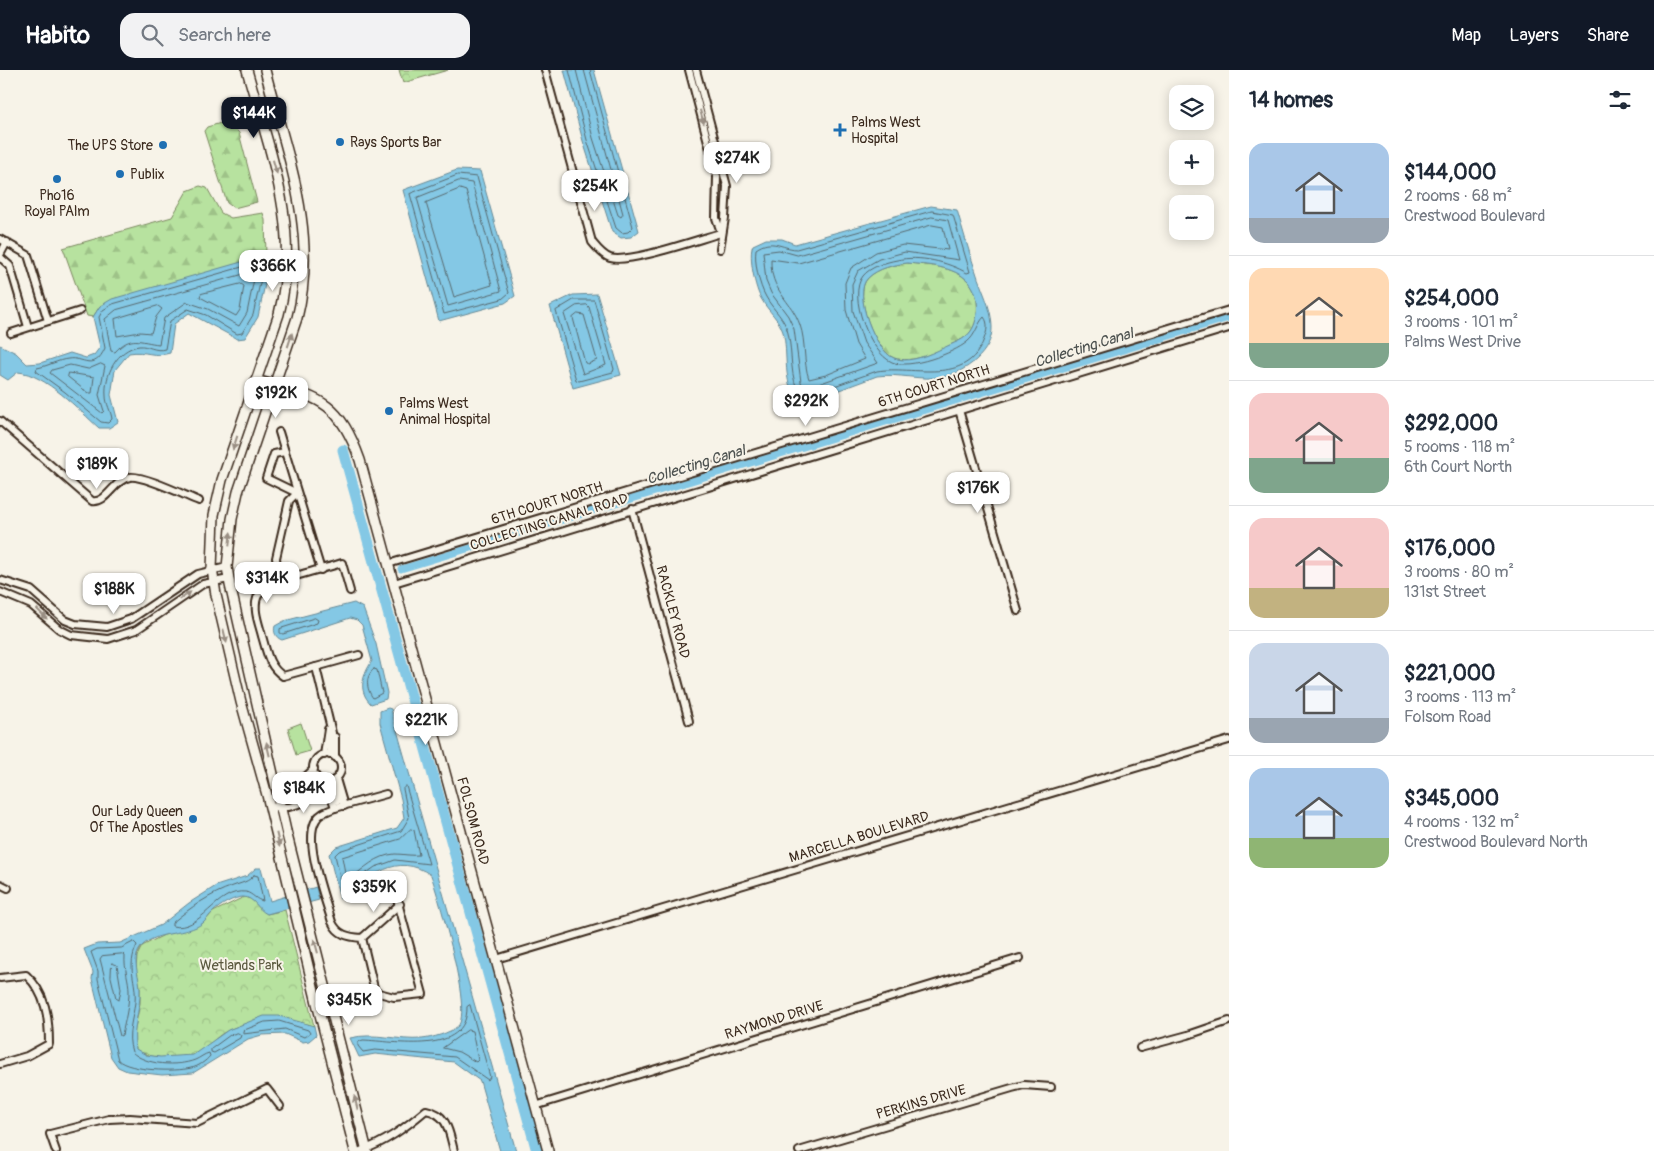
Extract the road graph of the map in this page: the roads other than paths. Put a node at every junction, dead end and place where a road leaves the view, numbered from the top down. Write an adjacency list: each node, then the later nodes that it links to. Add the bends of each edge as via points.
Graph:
1 (247, 70): 17 (main road, one-way to 17, via 283,201 288,246 284,294)
2 (265, 70): 18 (main road, one-way to 2, via 302,298 306,250 299,200)
3 (545, 70): 6 (street, via 592,242 600,252 609,258 631,258)
4 (688, 70): 6 (street, one-way to 6, via 717,176 716,218)
5 (696, 70): 6 (street, via 726,179 725,218)
6 (721, 233): 9 (street)
7 (0, 239): 8 (street)
8 (7, 242): 10 (street); 13 (street, via 29,257)
9 (720, 249)
10 (0, 256): 14 (street, via 10,266)
11 (1229, 310): 26 (street, 6TH COURT NORTH)
12 (80, 311): 13 (street)
13 (48, 321): 14 (street)
14 (28, 327): 16 (street)
15 (1229, 328): 19 (street, COLLECTING CANAL ROAD)
16 (11, 333)
17 (256, 380): 18 (main road, FOLSOM ROAD); 28 (main road, one-way to 28, via 222,480 214,515)
18 (275, 386): 26 (main road, FOLSOM ROAD, via 318,399 343,421 360,460); 27 (main road, one-way to 18, via 238,492)
19 (959, 410): 25 (street, COLLECTING CANAL ROAD); 37 (street)
20 (0, 421): 24 (street, via 92,501 102,499 119,481 135,477)
21 (279, 432): 22 (street)
22 (285, 452): 23 (street); 23 (street, via 274,454 266,478)
23 (298, 493): 29 (street); 33 (street, via 289,501 276,558)
24 (199, 500)
25 (632, 509): 34 (street, COLLECTING CANAL ROAD); 40 (street, RACKLEY ROAD)
26 (388, 564): 34 (main road, FOLSOM ROAD)
27 (227, 567): 28 (street); 30 (main road)
28 (212, 569): 31 (street, via 198,574 131,619 107,627 64,620 31,590); 32 (main road)
29 (321, 570): 33 (street); 35 (street, via 342,563)
30 (229, 579): 32 (street); 46 (main road, one-way to 30)
31 (0, 580)
32 (214, 581): 36 (street, one-way to 32, via 32,605 59,629 96,640 136,630 203,584); 47 (main road, one-way to 47)
33 (279, 582): 39 (street, via 264,588 256,599 269,662 283,676)
34 (394, 583): 55 (main road, FOLSOM ROAD)
35 (350, 591)
36 (0, 592)
37 (1018, 611)
38 (359, 656): 39 (street)
39 (316, 667): 42 (street, via 332,733)
40 (690, 721)
41 (1229, 740): 55 (street, MARCELLA BOULEVARD)
42 (329, 756): 43 (street, via 316,760); 44 (street, via 341,768)
43 (314, 769): 44 (street); 46 (street, via 302,780 294,795)
44 (328, 781): 46 (street, via 302,803); 48 (street)
45 (386, 794): 48 (street)
46 (280, 804): 47 (street); 63 (main road, one-way to 46)
47 (270, 807): 65 (main road, one-way to 65)
48 (340, 807): 53 (street, via 323,812 316,819 312,830 313,853 335,930)
49 (0, 884): 50 (street)
50 (8, 888)
51 (394, 888): 52 (street)
52 (400, 904): 53 (street); 53 (street, via 423,994 394,997 375,992)
53 (362, 938)
54 (1020, 958): 62 (street, RAYMOND DRIVE)
55 (496, 959): 62 (main road, FOLSOM ROAD)
56 (0, 978): 59 (street, via 26,975 36,984 46,1008 49,1044 27,1056)
57 (1229, 1021): 58 (street)
58 (1140, 1048)
59 (0, 1064)
60 (1051, 1087): 68 (street, PERKINS DRIVE, via 1012,1088)
61 (280, 1106): 64 (street, via 267,1089 197,1123 130,1118 79,1125 50,1134)
62 (535, 1106): 67 (main road, FOLSOM ROAD)
63 (364, 1150): 66 (street, via 405,1128 426,1110 437,1112 444,1121)
64 (56, 1151)
65 (355, 1151)
66 (454, 1151)
67 (548, 1151)
68 (799, 1151)

